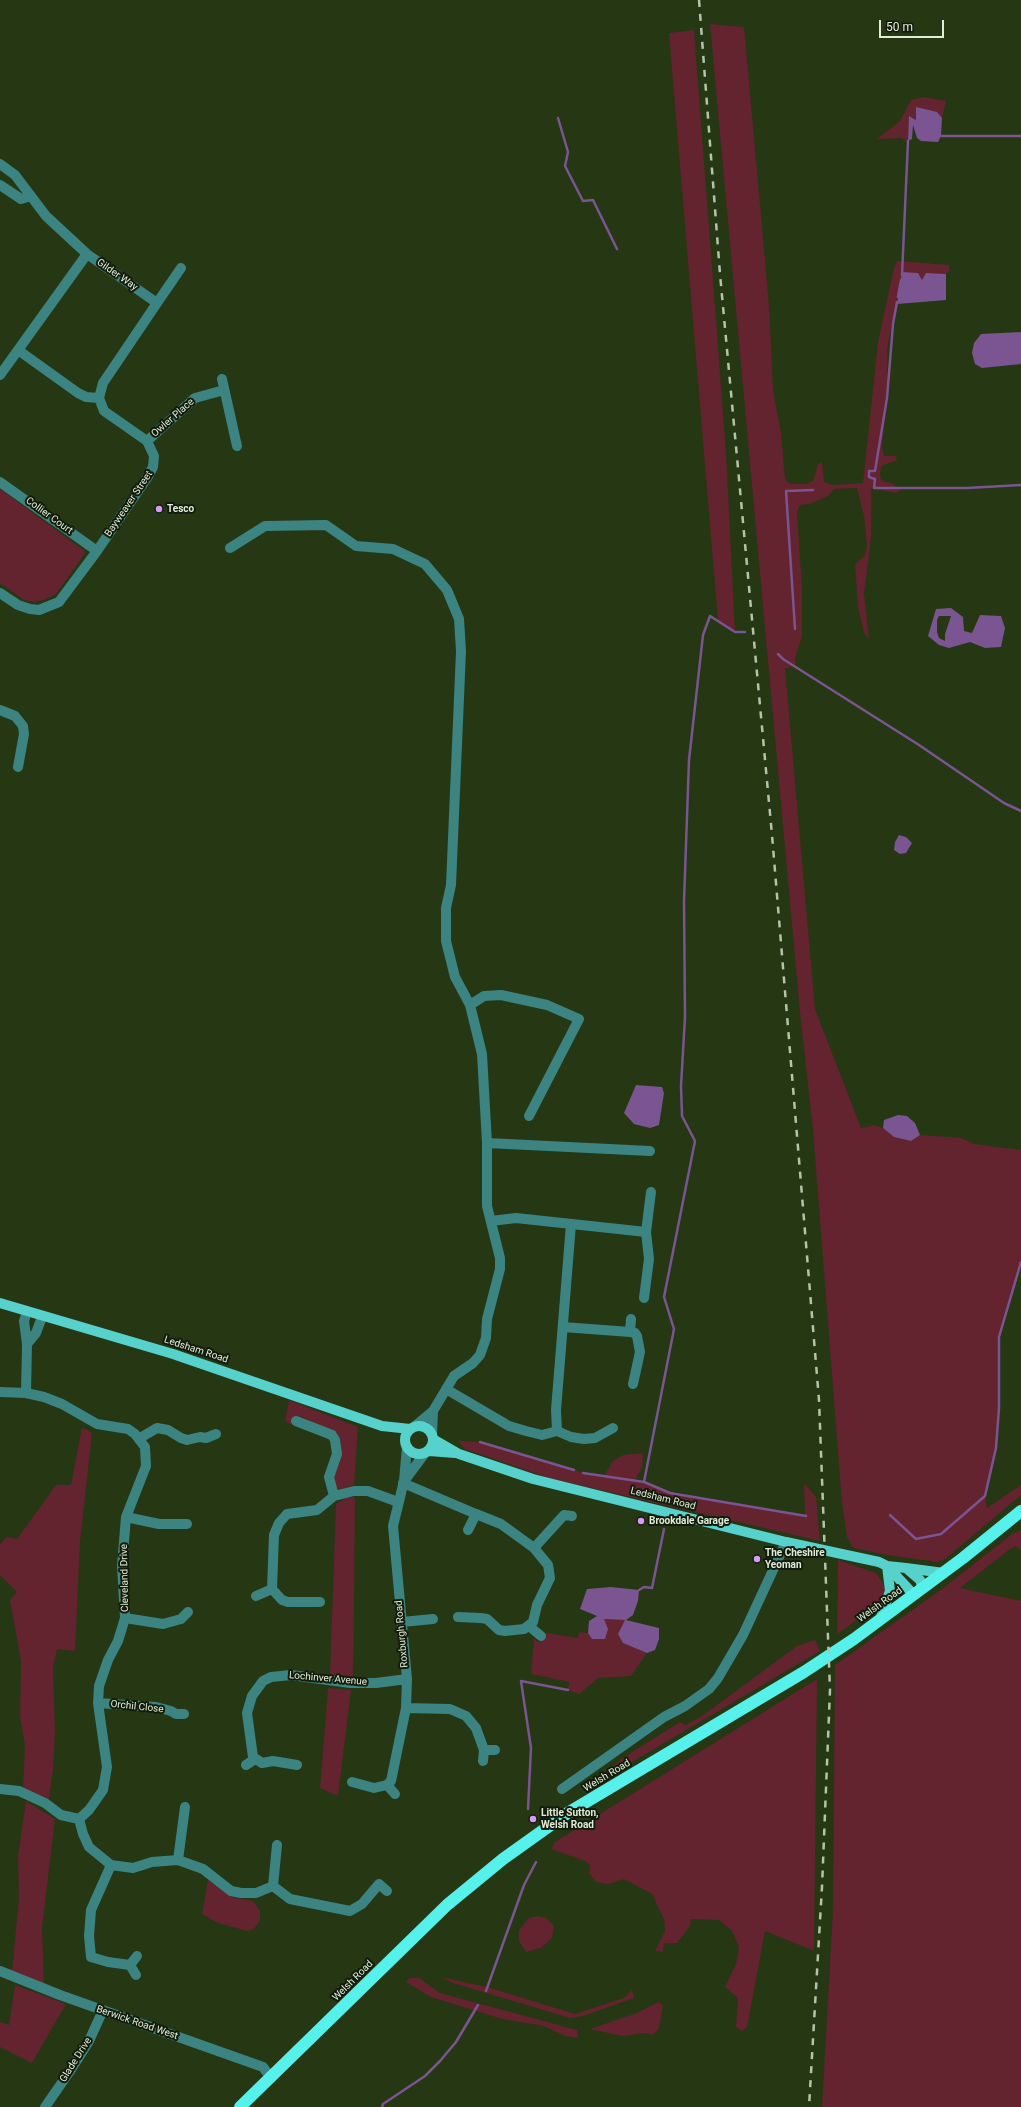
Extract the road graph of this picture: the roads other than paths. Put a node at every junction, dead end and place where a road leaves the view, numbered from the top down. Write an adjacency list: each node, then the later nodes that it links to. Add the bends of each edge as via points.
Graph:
1 (0, 164): 3 (street, via 15,175)
2 (0, 185): 3 (street, via 21,199)
3 (31, 196): 4 (street, via 46,216)
4 (87, 254): 6 (street, Gilder Way); 7 (street, Gilder Way)
5 (181, 268): 6 (street)
6 (157, 303): 11 (street, via 103,383)
7 (18, 350): 8 (street, Gilder Way); 11 (street, via 86,397)
8 (0, 375)
9 (222, 379): 10 (street)
10 (224, 390): 12 (street, Owler Place, via 195,398); 13 (street)
11 (99, 398): 12 (street, via 104,411)
12 (146, 441): 16 (street, Bayweaver Street, via 154,456 153,467)
13 (237, 446)
14 (0, 482): 16 (street, Collier Court)
15 (230, 548): 20 (street, via 264,526 326,525 356,546 393,549 425,564 447,590 460,619 461,651 451,884 446,908 446,941 454,977)
16 (97, 551): 17 (street, Bayweaver Street, via 66,594 59,602 49,607 40,610 30,609 18,605)
17 (0, 593)
18 (0, 710): 19 (street, via 15,716 23,726)
19 (18, 767)
20 (470, 1005): 21 (street, via 484,996 501,995 547,1005 579,1019); 22 (street, via 482,1054)
21 (529, 1116)
22 (487, 1143): 23 (street); 25 (street, via 487,1206)
23 (650, 1151)
24 (651, 1192): 27 (street)
25 (491, 1221): 26 (street, via 516,1218); 37 (street, via 500,1258 500,1269 487,1319 486,1338 476,1361 454,1376)
26 (571, 1224): 27 (street); 33 (street)
27 (646, 1232): 28 (street, via 649,1259)
28 (644, 1298)
29 (0, 1303): 30 (main road, Ledsham Road)
30 (27, 1312): 31 (main road, Ledsham Road); 35 (street, via 24,1321)
31 (42, 1317): 35 (street, via 36,1333); 42 (main road, Ledsham Road, via 173,1354)
32 (631, 1319): 34 (street)
33 (563, 1327): 34 (street); 45 (street, via 556,1410)
34 (630, 1332): 36 (street, via 637,1336 640,1352)
35 (27, 1344): 39 (street)
36 (634, 1384)
37 (446, 1389): 40 (street); 45 (street, via 509,1426 542,1435)
38 (0, 1392): 39 (street)
39 (26, 1393): 48 (street, via 62,1404 96,1424 128,1429)
40 (433, 1411): 43 (street); 47 (street)
41 (296, 1421): 55 (street, via 332,1435 335,1440 337,1454 329,1477)
42 (382, 1426): 43 (main road, Ledsham Road); 50 (main road, Ledsham Road)
43 (413, 1427): 47 (main road, Ledsham Road, via 426,1427); 50 (main road, via 405,1437)
44 (613, 1428): 45 (street, via 595,1438 584,1439)
45 (558, 1431)
46 (216, 1434): 49 (street)
47 (433, 1437): 52 (main road); 53 (main road, Ledsham Road)
48 (140, 1438): 49 (street, via 157,1428 168,1430 181,1438); 60 (street, Cleveland Drive, via 144,1446 146,1466)
49 (206, 1438): 51 (street)
50 (406, 1444): 52 (main road, Ledsham Road, via 415,1454); 54 (street, Roxburgh Road)
51 (212, 1447)
52 (427, 1452): 53 (main road, Ledsham Road); 54 (street, Roxburgh Road)
53 (459, 1454): 63 (main road, Ledsham Road, via 533,1479)
54 (404, 1482): 56 (street, Roxburgh Road); 59 (street)
55 (334, 1496): 56 (street, via 354,1491 368,1491); 68 (street, via 317,1510 287,1514 279,1523 274,1535)
56 (398, 1502): 77 (street, Roxburgh Road, via 393,1526)
57 (1021, 1511): 67 (highway, Welsh Road)
58 (566, 1512): 64 (street)
59 (476, 1514): 62 (street); 64 (street, via 501,1524)
60 (126, 1517): 61 (street, via 159,1524); 73 (street, Cleveland Drive, via 122,1566)
61 (189, 1525)
62 (468, 1530)
63 (786, 1542): 65 (main road, Ledsham Road, via 854,1556); 93 (street, Welsh Road, via 743,1635 709,1689 664,1717)
64 (534, 1548): 78 (street, via 548,1565 550,1578)
65 (887, 1566): 66 (main road, Ledsham Road); 69 (main road, Ledsham Road); 76 (main road, via 890,1591)
66 (906, 1568): 67 (main road, Ledsham Road); 69 (main road, via 920,1580)
67 (944, 1573): 69 (highway, Welsh Road)
68 (272, 1589): 70 (street); 71 (street, via 282,1600 288,1602)
69 (919, 1592): 76 (highway, Welsh Road)
70 (256, 1596)
71 (321, 1602)
72 (458, 1617): 78 (street, via 481,1618 505,1632 524,1630)
73 (125, 1618): 74 (street, via 163,1624); 81 (street, Cleveland Drive, via 118,1641 102,1673)
74 (185, 1619)
75 (433, 1619): 77 (street)
76 (880, 1620): 109 (highway, Welsh Road, via 804,1672 566,1814 503,1859 447,1905)
77 (402, 1622): 80 (street, Roxburgh Road)
78 (529, 1626): 79 (street)
79 (541, 1636)
80 (407, 1680): 82 (street, Roxburgh Road); 86 (street, Lochinver Avenue, via 350,1683 291,1675 271,1676 257,1687 248,1704 252,1753)
81 (98, 1703): 83 (street, Orchil Close, via 156,1707 171,1711); 96 (street, Cleveland Drive, via 107,1767 106,1780 98,1798)
82 (406, 1708): 84 (street, via 450,1709 466,1716 476,1728); 91 (street, Roxburgh Road, via 391,1781)
83 (178, 1717)
84 (484, 1750): 85 (street); 87 (street)
85 (495, 1750)
86 (256, 1759): 88 (street); 89 (street, via 262,1763 273,1761)
87 (483, 1761)
88 (246, 1765)
89 (297, 1765)
90 (352, 1782): 91 (street, via 374,1788)
91 (387, 1785): 94 (street)
92 (0, 1789): 96 (street, via 19,1791 45,1802 61,1815)
93 (562, 1789)
94 (395, 1794)
95 (185, 1807): 98 (street)
96 (79, 1819): 99 (street, via 89,1847)
97 (277, 1845): 101 (street)
98 (178, 1860): 99 (street, via 152,1862 133,1868); 101 (street, via 204,1869 231,1891 256,1894)
99 (112, 1865): 103 (street, via 91,1910)
100 (380, 1884): 101 (street, via 362,1904 350,1911 290,1899)
101 (272, 1886)
102 (137, 1956): 105 (street)
103 (91, 1957): 104 (street); 105 (street)
104 (84, 1965)
105 (130, 1965): 107 (street)
106 (0, 1971): 108 (street, Berwick Road West)
107 (136, 1975)
108 (103, 2010): 109 (street, Berwick Road West, via 263,2067); 110 (street, Glade Drive, via 74,2065)
109 (271, 2078): 111 (highway, Welsh Road)
110 (45, 2107)
111 (240, 2107)

